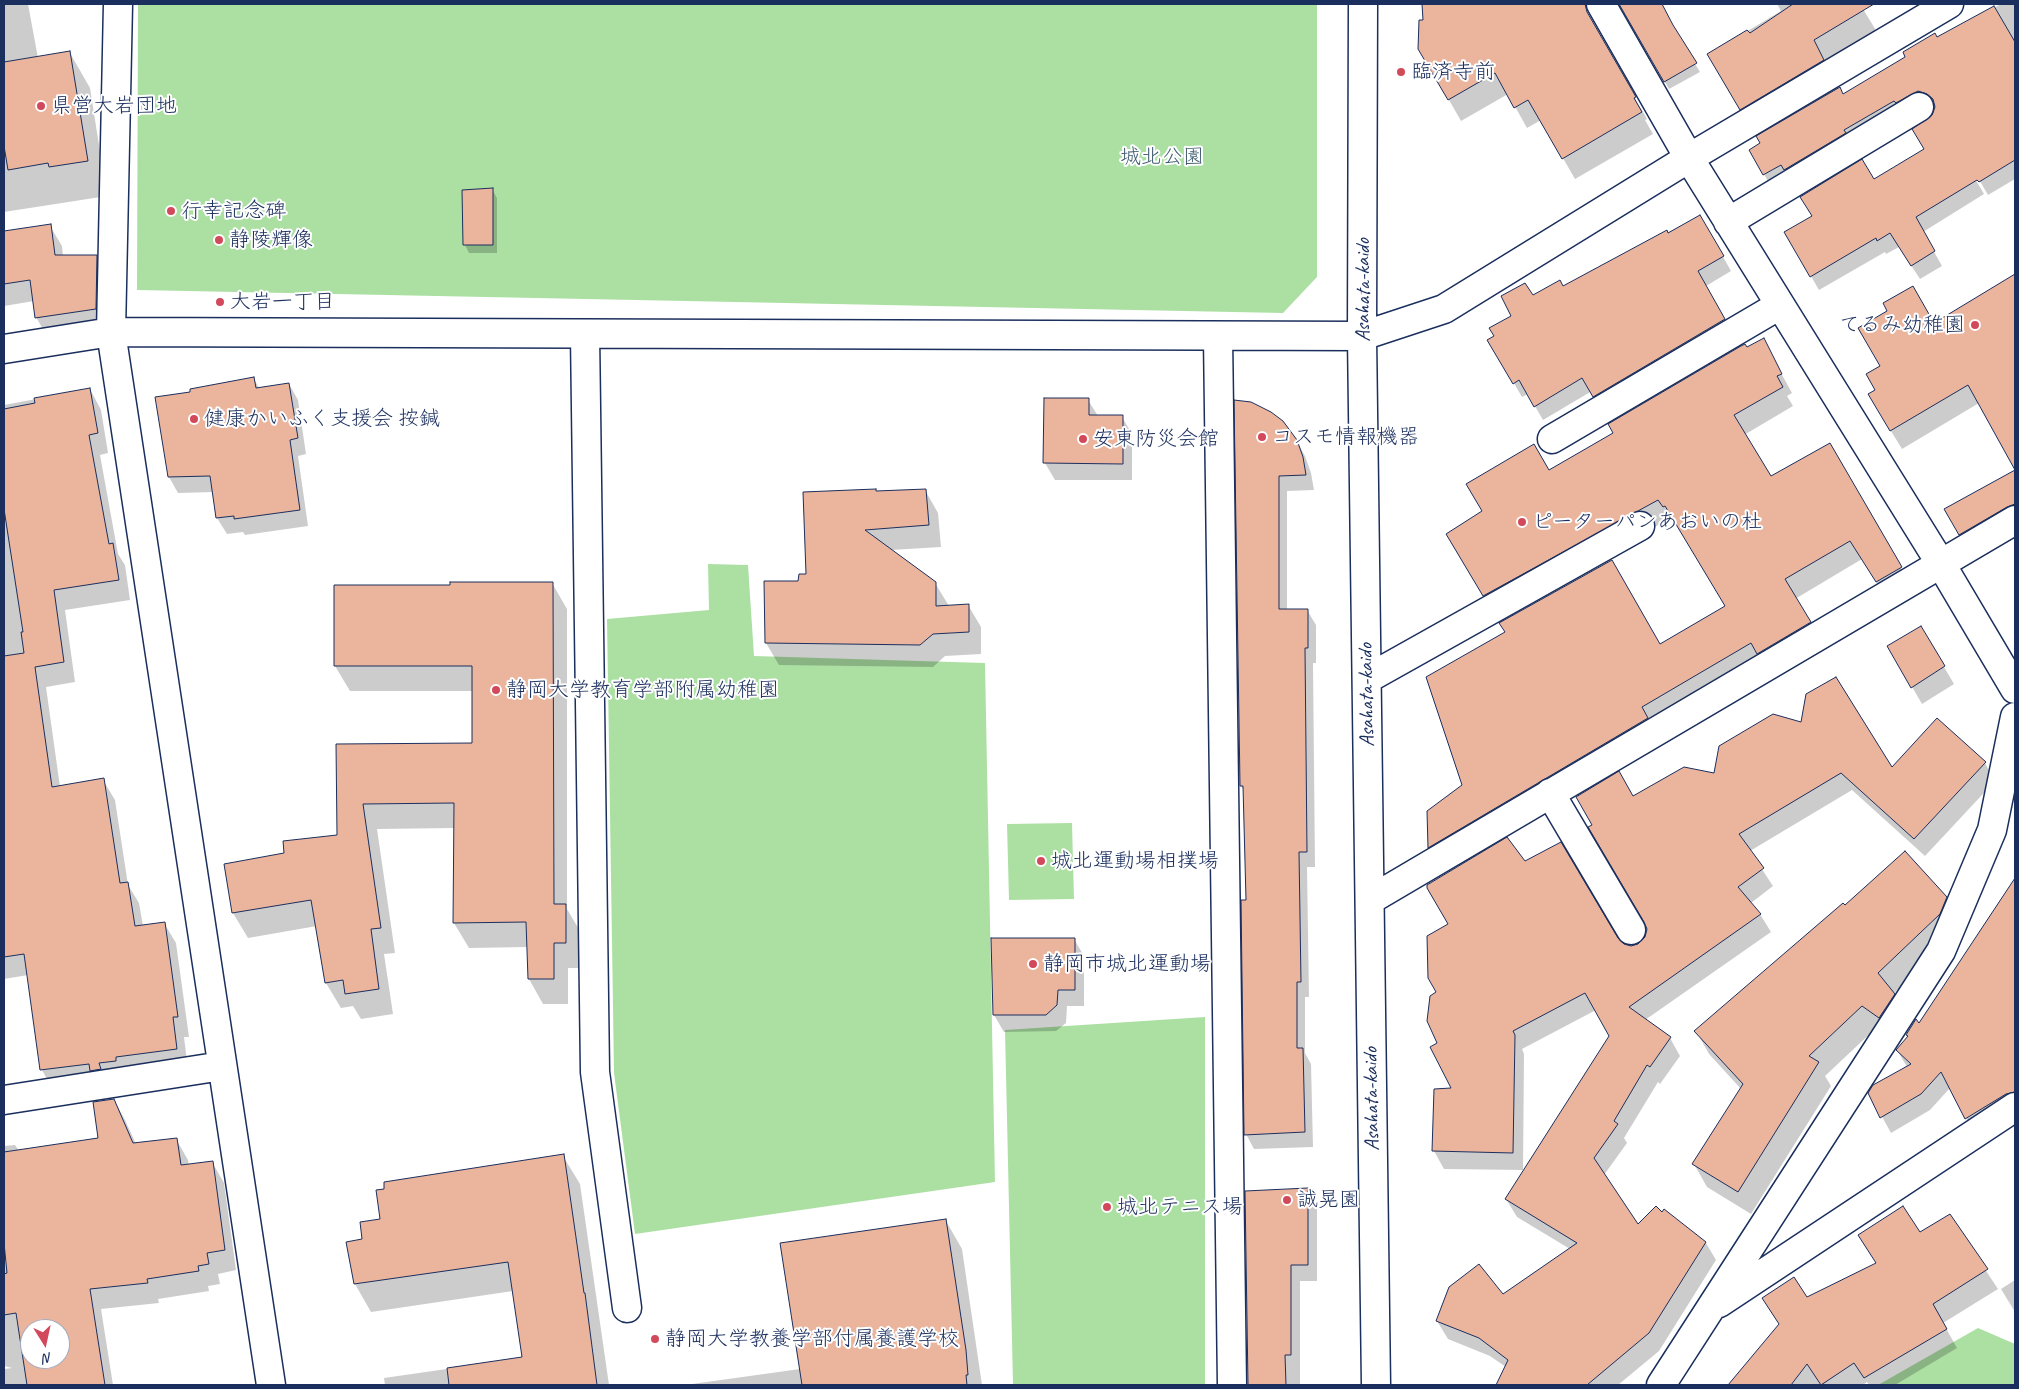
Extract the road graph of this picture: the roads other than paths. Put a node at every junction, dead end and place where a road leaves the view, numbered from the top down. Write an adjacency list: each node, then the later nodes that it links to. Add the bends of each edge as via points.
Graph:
1 (118, 4): 9 (street)
2 (1363, 4): 12 (street, Asahata-kaido)
3 (1601, 4): 6 (street)
4 (1949, 4): 6 (street)
5 (1919, 107): 7 (street)
6 (1689, 158): 7 (street); 12 (street, via 1444,309)
7 (1728, 222): 8 (street)
8 (1780, 304): 14 (street); 17 (street)
9 (111, 332): 10 (street); 13 (street); 24 (street)
10 (585, 334): 11 (street); 27 (street, via 595,1072)
11 (1218, 336): 12 (street); 30 (street)
12 (1362, 336): 18 (street, Asahata-kaido)
13 (4, 349)
14 (1552, 439)
15 (2015, 520): 17 (street)
16 (1640, 526): 18 (street)
17 (1941, 564): 19 (street); 21 (street)
18 (1366, 679): 22 (street, Asahata-kaido)
19 (2015, 689)
20 (2015, 717): 28 (street, via 1992,830 1941,951)
21 (1550, 793): 22 (street); 23 (street)
22 (1370, 900): 31 (street, Asahata-kaido)
23 (1631, 930)
24 (222, 1066): 25 (street); 29 (street)
25 (4, 1100)
26 (2015, 1107): 28 (street)
27 (626, 1308)
28 (1710, 1309): 32 (street)
29 (271, 1385)
30 (1232, 1385)
31 (1376, 1385)
32 (1661, 1385)

